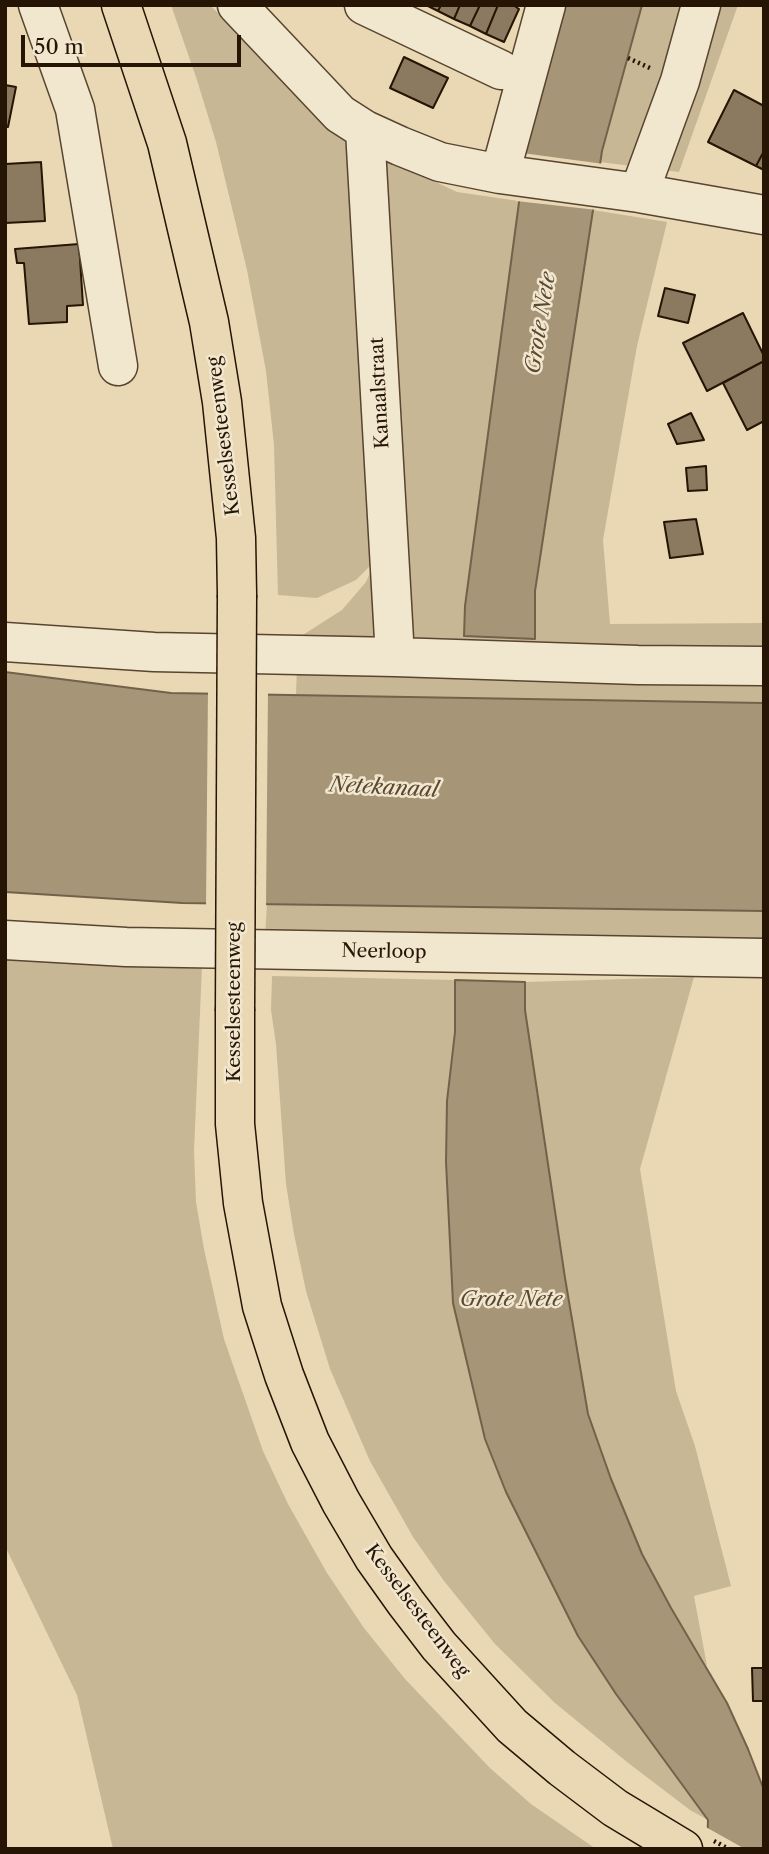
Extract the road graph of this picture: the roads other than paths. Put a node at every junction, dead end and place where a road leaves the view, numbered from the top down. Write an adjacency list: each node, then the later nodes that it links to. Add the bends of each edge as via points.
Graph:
1 (38, 5): 12 (street, via 75,109)
2 (121, 5): 18 (main road, Kesselsesteenweg, bridge, via 167,143 209,322 222,402 236,538 235,1124 243,1203 262,1306 310,1443 374,1558 405,1603 512,1726 606,1801)
3 (364, 5): 7 (street)
4 (546, 5): 9 (street)
5 (701, 5): 10 (street, via 680,80)
6 (242, 8): 8 (street, via 340,114)
7 (501, 70)
8 (365, 130): 9 (street, via 440,162); 14 (street, Kanaalstraat)
9 (507, 175): 10 (street)
10 (623, 191): 11 (street)
11 (764, 215)
12 (118, 366)
13 (5, 642): 14 (street, via 154,652)
14 (396, 657): 15 (street)
15 (764, 666)
16 (5, 940): 17 (street, Neerloop, via 126,947)
17 (764, 958)
18 (679, 1846)

